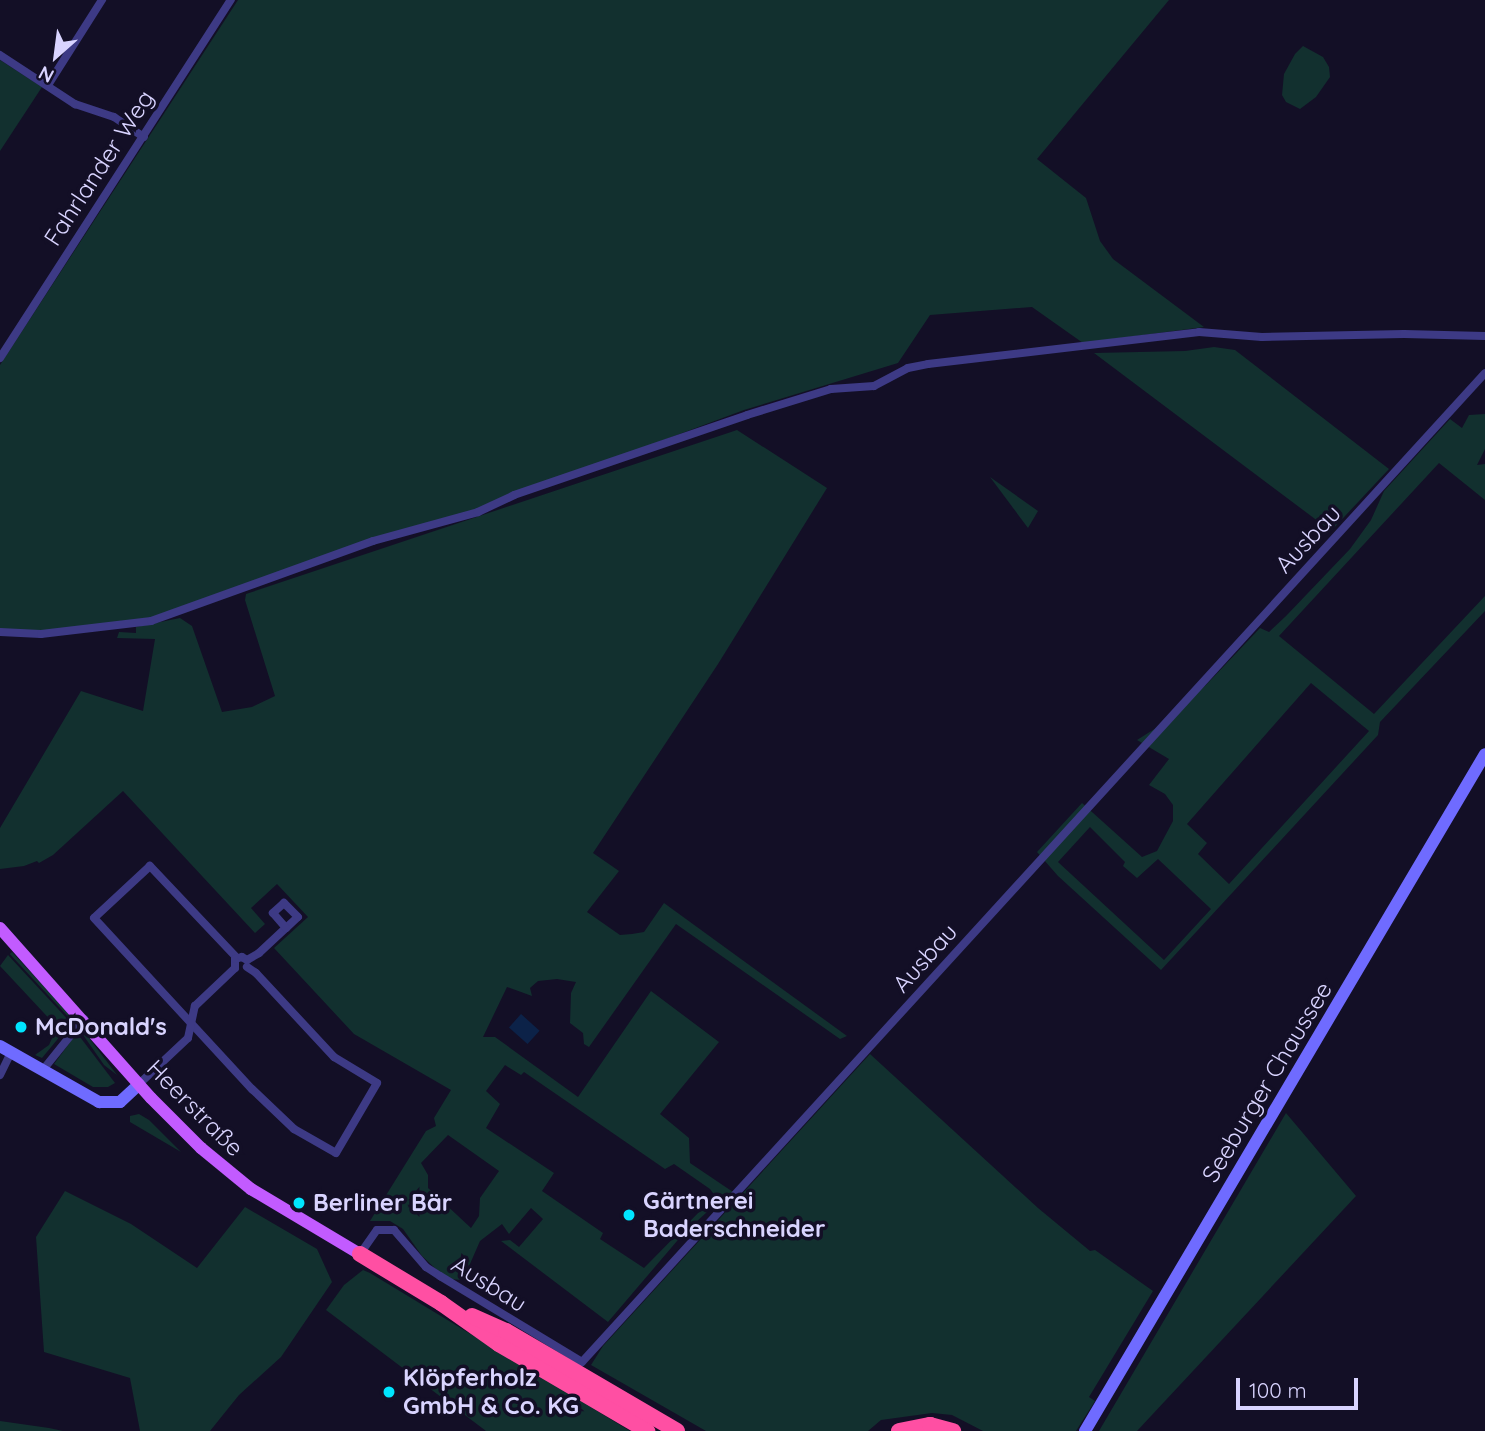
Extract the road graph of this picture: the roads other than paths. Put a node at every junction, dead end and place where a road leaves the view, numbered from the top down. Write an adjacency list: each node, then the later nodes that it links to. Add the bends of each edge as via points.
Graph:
1 (102, 0): 4 (street)
2 (231, 0): 5 (street, Fahrlander Weg)
3 (0, 55): 4 (street)
4 (48, 85): 5 (street, via 75,104 114,117)
5 (144, 137): 7 (street, Fahrlander Weg)
6 (1485, 336): 9 (street, via 1274,337 1199,332 928,364 908,368 874,386 831,389 747,415 514,495 478,512 373,541 151,621 41,634)
7 (0, 358)
8 (1485, 373): 22 (street, Ausbau, via 582,1362 426,1267 394,1230 377,1230)
9 (0, 632)
10 (1485, 754): 28 (main road, Seeburger Chaussee)
11 (0, 928): 16 (main road, Heerstraße)
12 (286, 928): 14 (street)
13 (237, 958): 14 (street); 15 (street); 17 (street, via 150,866 94,918)
14 (247, 963): 15 (street, via 242,971); 17 (street, via 334,1057 377,1083 336,1153 294,1129)
15 (236, 968): 17 (street, via 195,1006)
16 (84, 1019): 19 (street); 21 (main road, Heerstraße)
17 (193, 1025): 21 (street, via 188,1038)
18 (6, 1049): 19 (main road); 20 (street)
19 (42, 1071): 21 (main road, via 105,1104 120,1102)
20 (0, 1075)
21 (139, 1084): 22 (main road, Heerstraße, via 238,1180)
22 (360, 1254): 23 (highway)
23 (441, 1303): 24 (highway, via 499,1344); 25 (highway, via 506,1331)
24 (647, 1431)
25 (677, 1431)
26 (899, 1431): 27 (highway, via 919,1425)
27 (953, 1431)
28 (1085, 1431)

